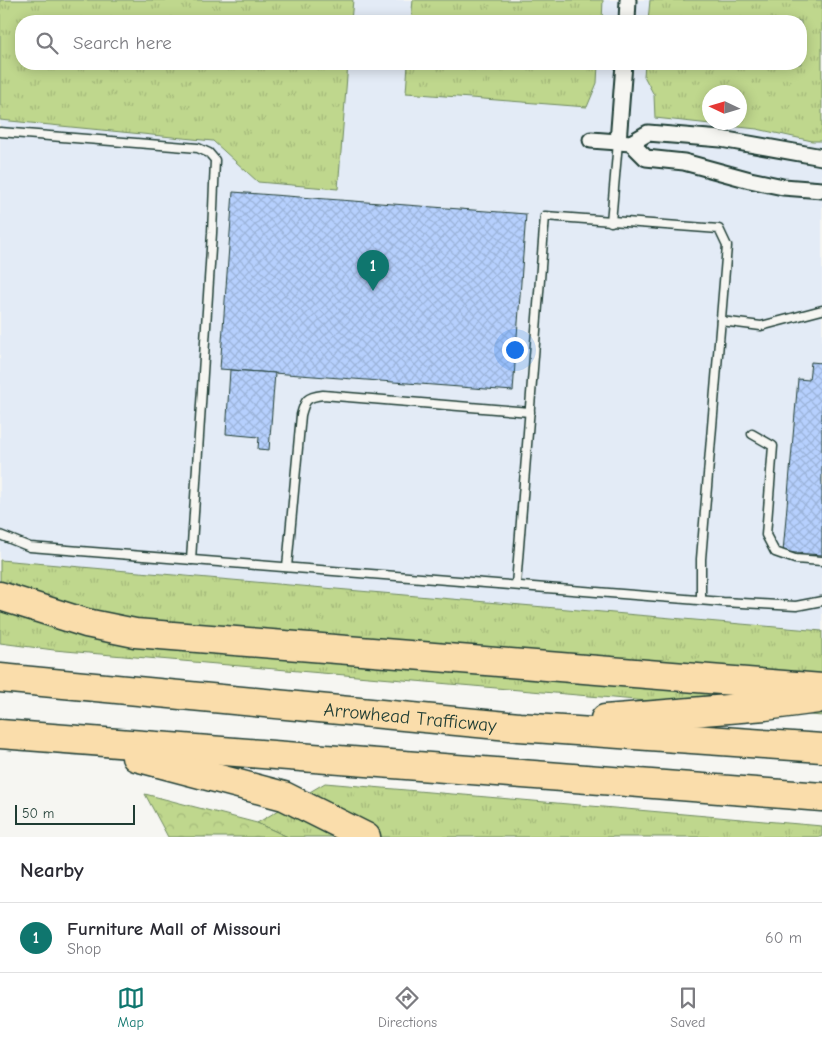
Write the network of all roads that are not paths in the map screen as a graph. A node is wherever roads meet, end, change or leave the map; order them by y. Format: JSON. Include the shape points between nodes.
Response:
{"nodes":[{"id":1,"x":628,"y":0,"type":"edge"},
{"id":2,"x":627,"y":15,"type":"edge"},
{"id":3,"x":624,"y":70,"type":"edge"},
{"id":4,"x":0,"y":132,"type":"edge"},
{"id":5,"x":591,"y":140,"type":"dead end"},
{"id":6,"x":625,"y":143,"type":"junction"},
{"id":7,"x":822,"y":157,"type":"edge"},
{"id":8,"x":822,"y":190,"type":"edge"},
{"id":9,"x":611,"y":222,"type":"junction"},
{"id":10,"x":822,"y":310,"type":"edge"},
{"id":11,"x":721,"y":321,"type":"junction"},
{"id":12,"x":530,"y":412,"type":"junction"},
{"id":13,"x":752,"y":434,"type":"dead end"},
{"id":14,"x":0,"y":535,"type":"edge"},
{"id":15,"x":191,"y":560,"type":"junction"},
{"id":16,"x":822,"y":561,"type":"edge"},
{"id":17,"x":287,"y":567,"type":"junction"},
{"id":18,"x":516,"y":585,"type":"junction"},
{"id":19,"x":0,"y":596,"type":"edge"},
{"id":20,"x":701,"y":599,"type":"junction"},
{"id":21,"x":822,"y":601,"type":"edge"},
{"id":22,"x":0,"y":678,"type":"edge"},
{"id":23,"x":822,"y":688,"type":"edge"},
{"id":24,"x":822,"y":698,"type":"edge"},
{"id":25,"x":520,"y":726,"type":"junction"},
{"id":26,"x":0,"y":734,"type":"edge"},
{"id":27,"x":72,"y":740,"type":"junction"},
{"id":28,"x":822,"y":748,"type":"edge"},
{"id":29,"x":822,"y":797,"type":"edge"},
{"id":30,"x":366,"y":837,"type":"edge"}],
"edges":[{"from":1,"to":2,"type":"street"},
{"from":3,"to":6,"type":"street"},
{"from":4,"to":15,"type":"lane","via":[[198,148],[215,160]]},
{"from":5,"to":6,"type":"street"},
{"from":6,"to":7,"type":"street","via":[[648,133],[721,139]]},
{"from":6,"to":8,"type":"street","via":[[646,158],[684,162],[783,187]]},
{"from":6,"to":9,"type":"lane"},
{"from":9,"to":11,"type":"lane","via":[[719,229],[727,246]]},
{"from":9,"to":12,"type":"lane","via":[[545,216]]},
{"from":10,"to":11,"type":"lane","via":[[761,326]]},
{"from":11,"to":20,"type":"lane","via":[[701,559]]},
{"from":12,"to":17,"type":"lane","via":[[312,396],[304,403],[301,415]]},
{"from":12,"to":18,"type":"lane"},
{"from":13,"to":16,"type":"lane","via":[[773,446],[766,535],[776,552],[795,559]]},
{"from":14,"to":15,"type":"lane","via":[[30,547]]},
{"from":15,"to":17,"type":"lane"},
{"from":17,"to":18,"type":"lane"},
{"from":18,"to":20,"type":"lane"},
{"from":19,"to":23,"type":"highway","via":[[86,624],[135,632]]},
{"from":20,"to":21,"type":"lane","via":[[796,606]]},
{"from":22,"to":25,"type":"highway","name":"Arrowhead Trafficway"},
{"from":24,"to":25,"type":"highway","via":[[765,706]]},
{"from":25,"to":28,"type":"highway","name":"Arrowhead Trafficway"},
{"from":26,"to":27,"type":"highway"},
{"from":27,"to":29,"type":"highway"},
{"from":27,"to":30,"type":"highway","via":[[284,796]]}]}
